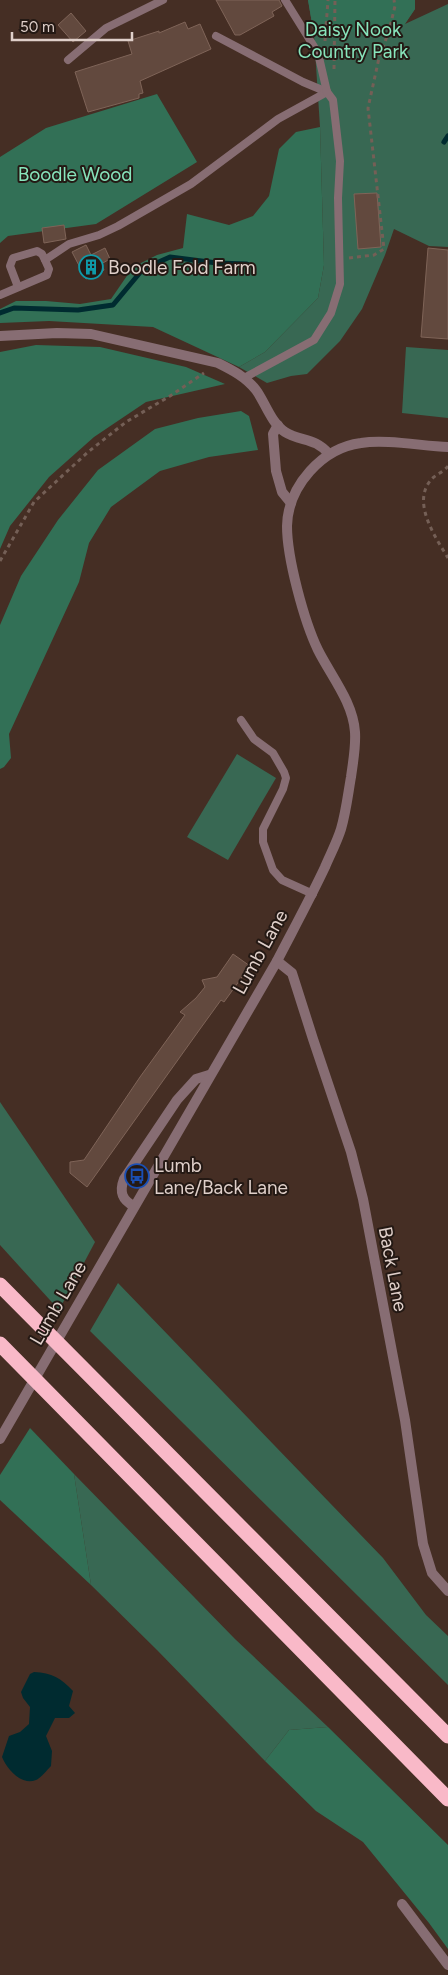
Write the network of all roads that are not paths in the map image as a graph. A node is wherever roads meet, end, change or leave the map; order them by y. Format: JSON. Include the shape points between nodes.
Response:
{"nodes":[{"id":1,"x":163,"y":0,"type":"edge"},
{"id":2,"x":285,"y":0,"type":"edge"},
{"id":3,"x":216,"y":36,"type":"dead end"},
{"id":4,"x":68,"y":60,"type":"dead end"},
{"id":5,"x":327,"y":92,"type":"junction"},
{"id":6,"x":45,"y":260,"type":"junction"},
{"id":7,"x":18,"y":287,"type":"junction"},
{"id":8,"x":0,"y":295,"type":"edge"},
{"id":9,"x":0,"y":336,"type":"edge"},
{"id":10,"x":244,"y":378,"type":"junction"},
{"id":11,"x":278,"y":425,"type":"junction"},
{"id":12,"x":448,"y":447,"type":"edge"},
{"id":13,"x":329,"y":454,"type":"junction"},
{"id":14,"x":291,"y":503,"type":"junction"},
{"id":15,"x":241,"y":720,"type":"dead end"},
{"id":16,"x":313,"y":894,"type":"junction"},
{"id":17,"x":277,"y":961,"type":"junction"},
{"id":18,"x":209,"y":1076,"type":"junction"},
{"id":19,"x":134,"y":1206,"type":"junction"},
{"id":20,"x":0,"y":1285,"type":"edge"},
{"id":21,"x":0,"y":1344,"type":"edge"},
{"id":22,"x":0,"y":1439,"type":"edge"},
{"id":23,"x":448,"y":1591,"type":"edge"},
{"id":24,"x":448,"y":1736,"type":"edge"},
{"id":25,"x":448,"y":1800,"type":"edge"},
{"id":26,"x":402,"y":1904,"type":"dead end"},
{"id":27,"x":448,"y":1965,"type":"edge"}],
"edges":[{"from":1,"to":4,"type":"lane","via":[[106,28]]},
{"from":2,"to":5,"type":"lane","via":[[318,53]]},
{"from":3,"to":5,"type":"lane"},
{"from":5,"to":6,"type":"lane","via":[[278,119],[191,184],[118,226],[69,244]]},
{"from":5,"to":10,"type":"lane","via":[[333,100],[340,161],[340,284],[332,313],[314,340]]},
{"from":6,"to":7,"type":"lane","via":[[49,269],[47,275]]},
{"from":6,"to":7,"type":"lane","via":[[42,254],[34,251],[13,258],[10,266]]},
{"from":7,"to":8,"type":"lane"},
{"from":9,"to":10,"type":"street","via":[[91,334],[218,363]]},
{"from":10,"to":11,"type":"street","via":[[256,389]]},
{"from":11,"to":13,"type":"street","via":[[285,432],[322,445]]},
{"from":11,"to":14,"type":"street","via":[[272,434],[276,470],[282,492]]},
{"from":12,"to":13,"type":"street","via":[[366,443]]},
{"from":13,"to":14,"type":"street","name":"Lumb Lane","via":[[307,475]]},
{"from":14,"to":16,"type":"street","name":"Lumb Lane","via":[[287,527],[301,601],[318,650],[348,705],[355,732],[354,756],[340,830]]},
{"from":15,"to":16,"type":"lane","via":[[254,739],[273,753],[286,778],[263,829],[273,870],[282,880]]},
{"from":16,"to":17,"type":"street","name":"Lumb Lane"},
{"from":17,"to":18,"type":"street","name":"Lumb Lane"},
{"from":17,"to":23,"type":"street","name":"Back Lane","via":[[292,973],[351,1152],[405,1420],[423,1544],[432,1573]]},
{"from":18,"to":19,"type":"street","name":"Lumb Lane"},
{"from":18,"to":19,"type":"street","via":[[196,1079],[177,1100],[124,1179],[121,1193],[124,1201]]},
{"from":19,"to":22,"type":"street","name":"Lumb Lane"},
{"from":20,"to":24,"type":"highway"},
{"from":21,"to":25,"type":"highway"},
{"from":26,"to":27,"type":"street"}]}
